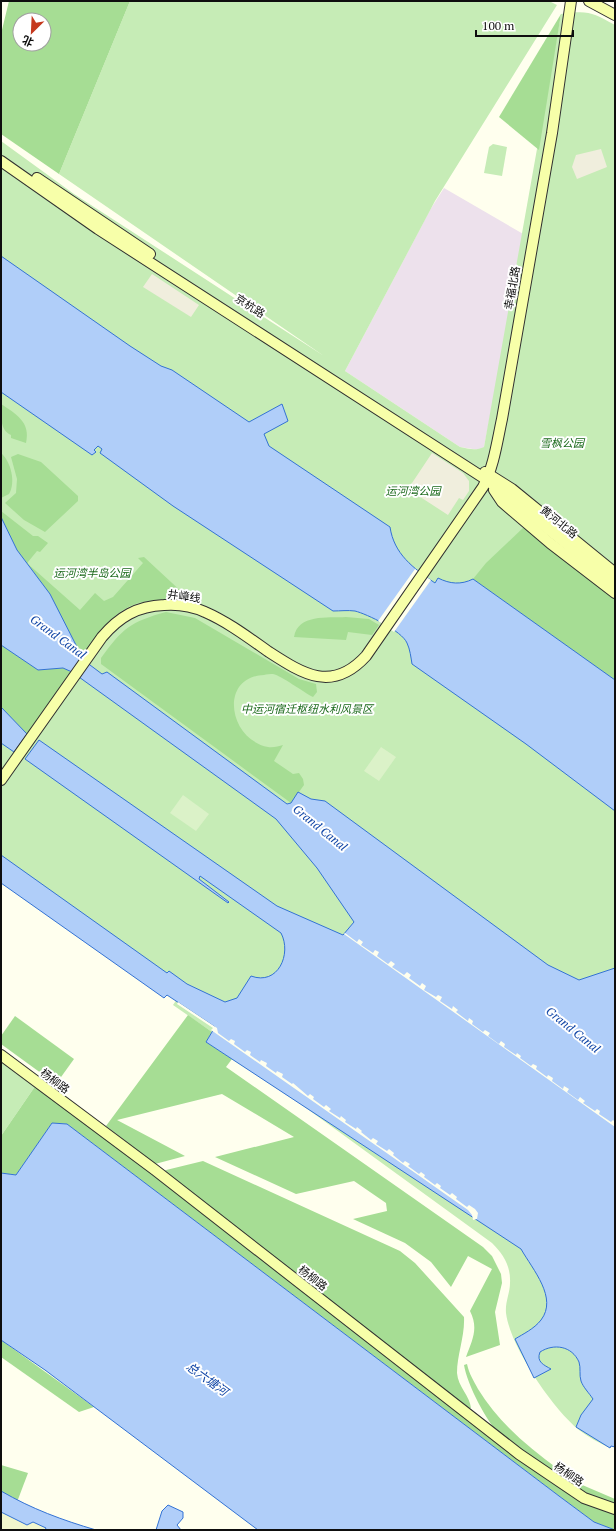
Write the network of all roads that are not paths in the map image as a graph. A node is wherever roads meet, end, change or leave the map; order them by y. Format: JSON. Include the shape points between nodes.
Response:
{"nodes":[{"id":1,"x":571,"y":1,"type":"edge"},
{"id":2,"x":589,"y":1,"type":"edge"},
{"id":3,"x":615,"y":15,"type":"edge"},
{"id":4,"x":1,"y":152,"type":"edge"},
{"id":5,"x":1,"y":161,"type":"edge"},
{"id":6,"x":488,"y":477,"type":"junction"},
{"id":7,"x":431,"y":561,"type":"joint"},
{"id":8,"x":615,"y":573,"type":"edge"},
{"id":9,"x":615,"y":582,"type":"edge"},
{"id":10,"x":615,"y":592,"type":"edge"},
{"id":11,"x":1,"y":780,"type":"edge"},
{"id":12,"x":1,"y":1055,"type":"edge"},
{"id":13,"x":615,"y":1508,"type":"edge"}],
"edges":[{"from":1,"to":6,"type":"street","name":"幸福北路","via":[[552,133],[502,419]]},
{"from":2,"to":3,"type":"street"},
{"from":4,"to":6,"type":"street","name":"京杭路","via":[[136,245]]},
{"from":5,"to":6,"type":"street","name":"京杭路","via":[[98,229]]},
{"from":6,"to":7,"type":"street","name":"幸福北路"},
{"from":6,"to":8,"type":"street","name":"黄河北路","via":[[512,489]]},
{"from":6,"to":9,"type":"street","name":"黄河北路"},
{"from":6,"to":10,"type":"street","via":[[502,502],[550,543]]},
{"from":7,"to":11,"type":"street","name":"井嶂线","via":[[366,656],[356,666],[339,675],[322,677],[297,670],[204,611],[174,604],[132,611],[114,623],[88,656]]},
{"from":12,"to":13,"type":"street","name":"杨柳路","via":[[155,1170],[519,1454],[584,1498]]}]}
